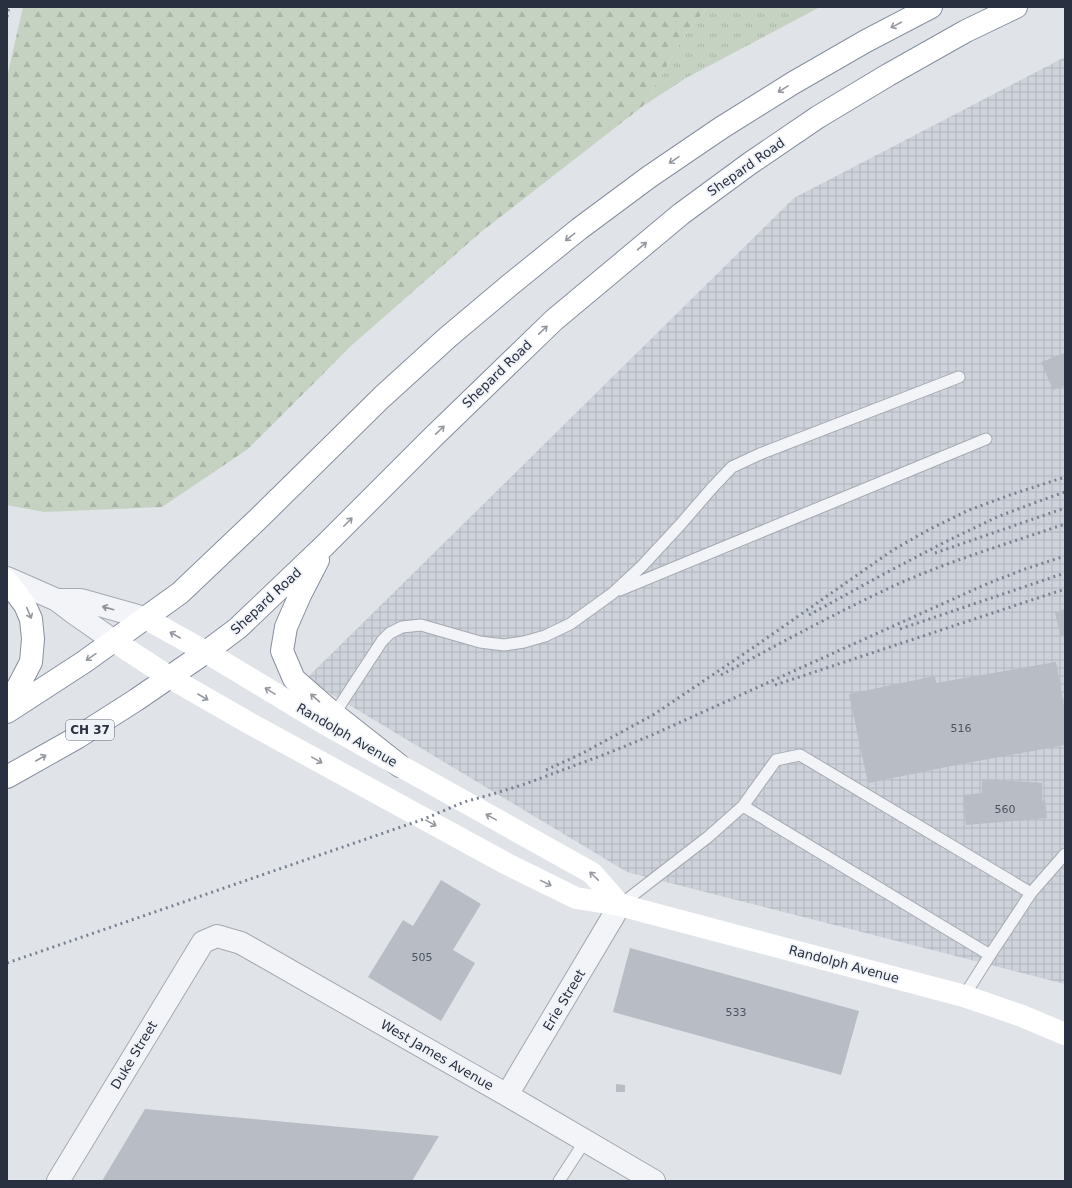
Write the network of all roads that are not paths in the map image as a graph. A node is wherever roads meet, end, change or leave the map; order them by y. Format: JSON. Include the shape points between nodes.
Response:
{"nodes":[{"id":1,"x":931,"y":7,"type":"edge"},
{"id":2,"x":1016,"y":7,"type":"edge"},
{"id":3,"x":959,"y":377,"type":"dead end"},
{"id":4,"x":986,"y":439,"type":"dead end"},
{"id":5,"x":325,"y":545,"type":"junction"},
{"id":6,"x":7,"y":579,"type":"edge"},
{"id":7,"x":613,"y":593,"type":"junction"},
{"id":8,"x":57,"y":600,"type":"junction"},
{"id":9,"x":145,"y":618,"type":"junction"},
{"id":10,"x":114,"y":641,"type":"junction"},
{"id":11,"x":206,"y":652,"type":"junction"},
{"id":12,"x":170,"y":677,"type":"junction"},
{"id":13,"x":7,"y":700,"type":"edge"},
{"id":14,"x":7,"y":712,"type":"edge"},
{"id":15,"x":331,"y":720,"type":"junction"},
{"id":16,"x":7,"y":777,"type":"edge"},
{"id":17,"x":743,"y":806,"type":"junction"},
{"id":18,"x":1065,"y":854,"type":"edge"},
{"id":19,"x":1031,"y":892,"type":"junction"},
{"id":20,"x":620,"y":905,"type":"junction"},
{"id":21,"x":217,"y":936,"type":"joint"},
{"id":22,"x":990,"y":955,"type":"junction"},
{"id":23,"x":964,"y":996,"type":"junction"},
{"id":24,"x":1065,"y":1034,"type":"edge"},
{"id":25,"x":507,"y":1095,"type":"junction"},
{"id":26,"x":585,"y":1141,"type":"junction"},
{"id":27,"x":58,"y":1181,"type":"edge"},
{"id":28,"x":559,"y":1181,"type":"edge"},
{"id":29,"x":654,"y":1181,"type":"edge"}],
"edges":[{"from":1,"to":9,"type":"main road","one_way":true,"via":[[793,83],[721,128],[579,229],[448,337],[180,593]]},
{"from":5,"to":2,"type":"main road","name":"Shepard Road","one_way":true,"via":[[430,439],[554,320],[681,214],[818,117],[888,75]]},
{"from":3,"to":7,"type":"lane","via":[[732,467],[642,566]]},
{"from":4,"to":7,"type":"lane"},
{"from":5,"to":11,"type":"main road","name":"Shepard Road","via":[[238,628]]},
{"from":15,"to":5,"type":"main road","one_way":true,"via":[[294,679],[282,651],[286,627]]},
{"from":6,"to":8,"type":"street","name":"Randolph Avenue"},
{"from":6,"to":13,"type":"main road","one_way":true,"via":[[25,605],[31,619],[33,639],[32,662],[18,687]]},
{"from":7,"to":15,"type":"lane","via":[[570,624],[545,636],[524,642],[504,645],[480,642],[422,625],[402,627],[390,632]]},
{"from":9,"to":8,"type":"street","name":"Randolph Avenue","one_way":true,"via":[[81,600]]},
{"from":8,"to":10,"type":"street","name":"Randolph Avenue"},
{"from":9,"to":10,"type":"main road"},
{"from":11,"to":9,"type":"main road","name":"Randolph Avenue","one_way":true},
{"from":10,"to":12,"type":"main road","name":"Randolph Avenue"},
{"from":10,"to":14,"type":"main road","one_way":true},
{"from":11,"to":12,"type":"main road","name":"Shepard Road","number":"CH 37"},
{"from":15,"to":11,"type":"main road","name":"Randolph Avenue","one_way":true},
{"from":16,"to":12,"type":"main road","name":"Shepard Road","number":"CH 37","one_way":true,"via":[[78,737]]},
{"from":12,"to":20,"type":"main road","name":"Randolph Avenue","one_way":true,"via":[[507,864],[576,898]]},
{"from":20,"to":15,"type":"main road","name":"Randolph Avenue","one_way":true,"via":[[592,873],[400,766]]},
{"from":17,"to":19,"type":"lane","via":[[776,760],[800,755]]},
{"from":17,"to":20,"type":"lane","via":[[708,837]]},
{"from":17,"to":22,"type":"lane"},
{"from":18,"to":19,"type":"lane"},
{"from":19,"to":22,"type":"lane"},
{"from":20,"to":23,"type":"main road","name":"Randolph Avenue"},
{"from":20,"to":25,"type":"street","name":"Erie Street"},
{"from":21,"to":25,"type":"street","name":"West James Avenue","via":[[241,943]]},
{"from":21,"to":27,"type":"street","name":"Duke Street","via":[[203,942]]},
{"from":22,"to":23,"type":"lane"},
{"from":23,"to":24,"type":"main road","name":"Randolph Avenue"},
{"from":25,"to":26,"type":"street","name":"West James Avenue"},
{"from":26,"to":28,"type":"lane"},
{"from":26,"to":29,"type":"street","name":"West James Avenue"}]}
